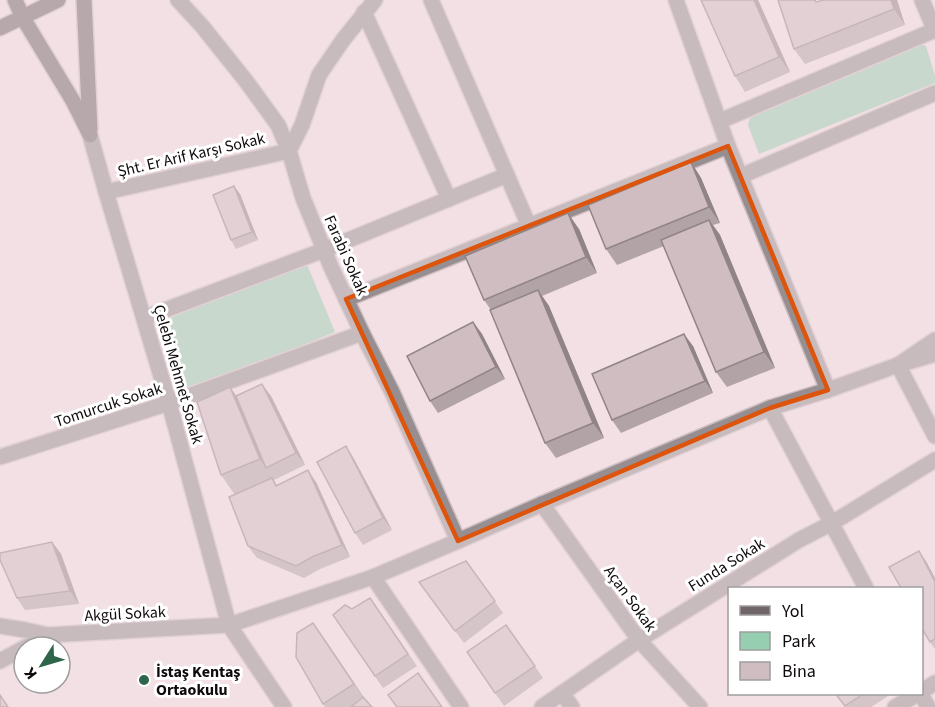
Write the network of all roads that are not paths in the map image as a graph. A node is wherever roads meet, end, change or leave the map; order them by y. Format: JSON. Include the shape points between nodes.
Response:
{"nodes":[{"id":1,"x":15,"y":0,"type":"edge"},
{"id":2,"x":58,"y":0,"type":"edge"},
{"id":3,"x":84,"y":0,"type":"edge"},
{"id":4,"x":178,"y":0,"type":"edge"},
{"id":5,"x":375,"y":0,"type":"edge"},
{"id":6,"x":430,"y":0,"type":"edge"},
{"id":7,"x":676,"y":0,"type":"edge"},
{"id":8,"x":922,"y":0,"type":"edge"},
{"id":9,"x":364,"y":12,"type":"junction"},
{"id":10,"x":22,"y":18,"type":"junction"},
{"id":11,"x":0,"y":28,"type":"edge"},
{"id":12,"x":935,"y":30,"type":"edge"},
{"id":13,"x":935,"y":93,"type":"edge"},
{"id":14,"x":720,"y":121,"type":"junction"},
{"id":15,"x":90,"y":135,"type":"junction"},
{"id":16,"x":728,"y":146,"type":"junction"},
{"id":17,"x":289,"y":150,"type":"junction"},
{"id":18,"x":507,"y":175,"type":"junction"},
{"id":19,"x":741,"y":176,"type":"junction"},
{"id":20,"x":106,"y":192,"type":"junction"},
{"id":21,"x":449,"y":199,"type":"junction"},
{"id":22,"x":529,"y":226,"type":"junction"},
{"id":23,"x":324,"y":250,"type":"junction"},
{"id":24,"x":346,"y":298,"type":"junction"},
{"id":25,"x":144,"y":318,"type":"junction"},
{"id":26,"x":362,"y":333,"type":"junction"},
{"id":27,"x":935,"y":340,"type":"edge"},
{"id":28,"x":935,"y":354,"type":"edge"},
{"id":29,"x":898,"y":364,"type":"junction"},
{"id":30,"x":828,"y":390,"type":"junction"},
{"id":31,"x":169,"y":403,"type":"junction"},
{"id":32,"x":770,"y":408,"type":"junction"},
{"id":33,"x":935,"y":436,"type":"edge"},
{"id":34,"x":0,"y":457,"type":"edge"},
{"id":35,"x":935,"y":460,"type":"edge"},
{"id":36,"x":542,"y":504,"type":"junction"},
{"id":37,"x":832,"y":523,"type":"junction"},
{"id":38,"x":458,"y":541,"type":"junction"},
{"id":39,"x":373,"y":577,"type":"junction"},
{"id":40,"x":865,"y":587,"type":"edge"},
{"id":41,"x":230,"y":625,"type":"junction"},
{"id":42,"x":0,"y":626,"type":"edge"},
{"id":43,"x":48,"y":635,"type":"joint"},
{"id":44,"x":639,"y":640,"type":"junction"},
{"id":45,"x":562,"y":693,"type":"junction"},
{"id":46,"x":916,"y":695,"type":"edge"},
{"id":47,"x":284,"y":707,"type":"edge"},
{"id":48,"x":461,"y":707,"type":"edge"},
{"id":49,"x":542,"y":707,"type":"edge"},
{"id":50,"x":572,"y":707,"type":"edge"},
{"id":51,"x":700,"y":707,"type":"edge"},
{"id":52,"x":895,"y":707,"type":"edge"}],
"edges":[{"from":1,"to":10,"type":"street"},
{"from":2,"to":10,"type":"street"},
{"from":3,"to":15,"type":"street"},
{"from":4,"to":17,"type":"street","name":"Farabi Sokak","via":[[246,81],[278,125]]},
{"from":5,"to":9,"type":"street","name":"Şht. Er Arif Karşı Sokak"},
{"from":6,"to":18,"type":"street"},
{"from":7,"to":14,"type":"street"},
{"from":8,"to":12,"type":"street"},
{"from":9,"to":17,"type":"street","name":"Şht. Er Arif Karşı Sokak","via":[[319,75]]},
{"from":9,"to":21,"type":"street"},
{"from":10,"to":11,"type":"street"},
{"from":10,"to":15,"type":"street"},
{"from":12,"to":14,"type":"street"},
{"from":13,"to":19,"type":"street"},
{"from":14,"to":16,"type":"street"},
{"from":15,"to":20,"type":"street","name":"Çelebi Mehmet Sokak"},
{"from":16,"to":19,"type":"street"},
{"from":16,"to":22,"type":"street"},
{"from":17,"to":20,"type":"street","name":"Şht. Er Arif Karşı Sokak"},
{"from":17,"to":23,"type":"street","name":"Farabi Sokak"},
{"from":18,"to":21,"type":"street"},
{"from":18,"to":22,"type":"street"},
{"from":19,"to":30,"type":"street"},
{"from":20,"to":25,"type":"street","name":"Çelebi Mehmet Sokak"},
{"from":21,"to":23,"type":"street"},
{"from":22,"to":24,"type":"street"},
{"from":23,"to":24,"type":"street","name":"Farabi Sokak"},
{"from":23,"to":25,"type":"street"},
{"from":24,"to":26,"type":"street","name":"Farabi Sokak"},
{"from":25,"to":31,"type":"street","name":"Çelebi Mehmet Sokak"},
{"from":26,"to":31,"type":"street","name":"Tomurcuk Sokak"},
{"from":26,"to":38,"type":"street","name":"Farabi Sokak"},
{"from":27,"to":29,"type":"street"},
{"from":28,"to":29,"type":"street"},
{"from":29,"to":30,"type":"street","name":"Akgül Sokak"},
{"from":29,"to":33,"type":"street"},
{"from":30,"to":32,"type":"street","name":"Akgül Sokak"},
{"from":31,"to":34,"type":"street","name":"Tomurcuk Sokak"},
{"from":31,"to":41,"type":"street","name":"Çelebi Mehmet Sokak"},
{"from":32,"to":36,"type":"street","name":"Akgül Sokak"},
{"from":32,"to":37,"type":"street"},
{"from":35,"to":37,"type":"street","name":"Funda Sokak"},
{"from":36,"to":38,"type":"street","name":"Akgül Sokak"},
{"from":36,"to":44,"type":"street","name":"Açan Sokak"},
{"from":37,"to":40,"type":"street"},
{"from":37,"to":44,"type":"street","name":"Funda Sokak"},
{"from":38,"to":39,"type":"street","name":"Akgül Sokak"},
{"from":39,"to":41,"type":"street","name":"Akgül Sokak"},
{"from":39,"to":48,"type":"street"},
{"from":41,"to":43,"type":"street","name":"Akgül Sokak"},
{"from":41,"to":47,"type":"street","name":"Çelebi Mehmet Sokak"},
{"from":42,"to":43,"type":"street"},
{"from":44,"to":45,"type":"street","name":"Funda Sokak"},
{"from":44,"to":51,"type":"street","name":"Açan Sokak"},
{"from":45,"to":49,"type":"street","name":"Funda Sokak"},
{"from":45,"to":50,"type":"street"},
{"from":46,"to":52,"type":"street"}]}
